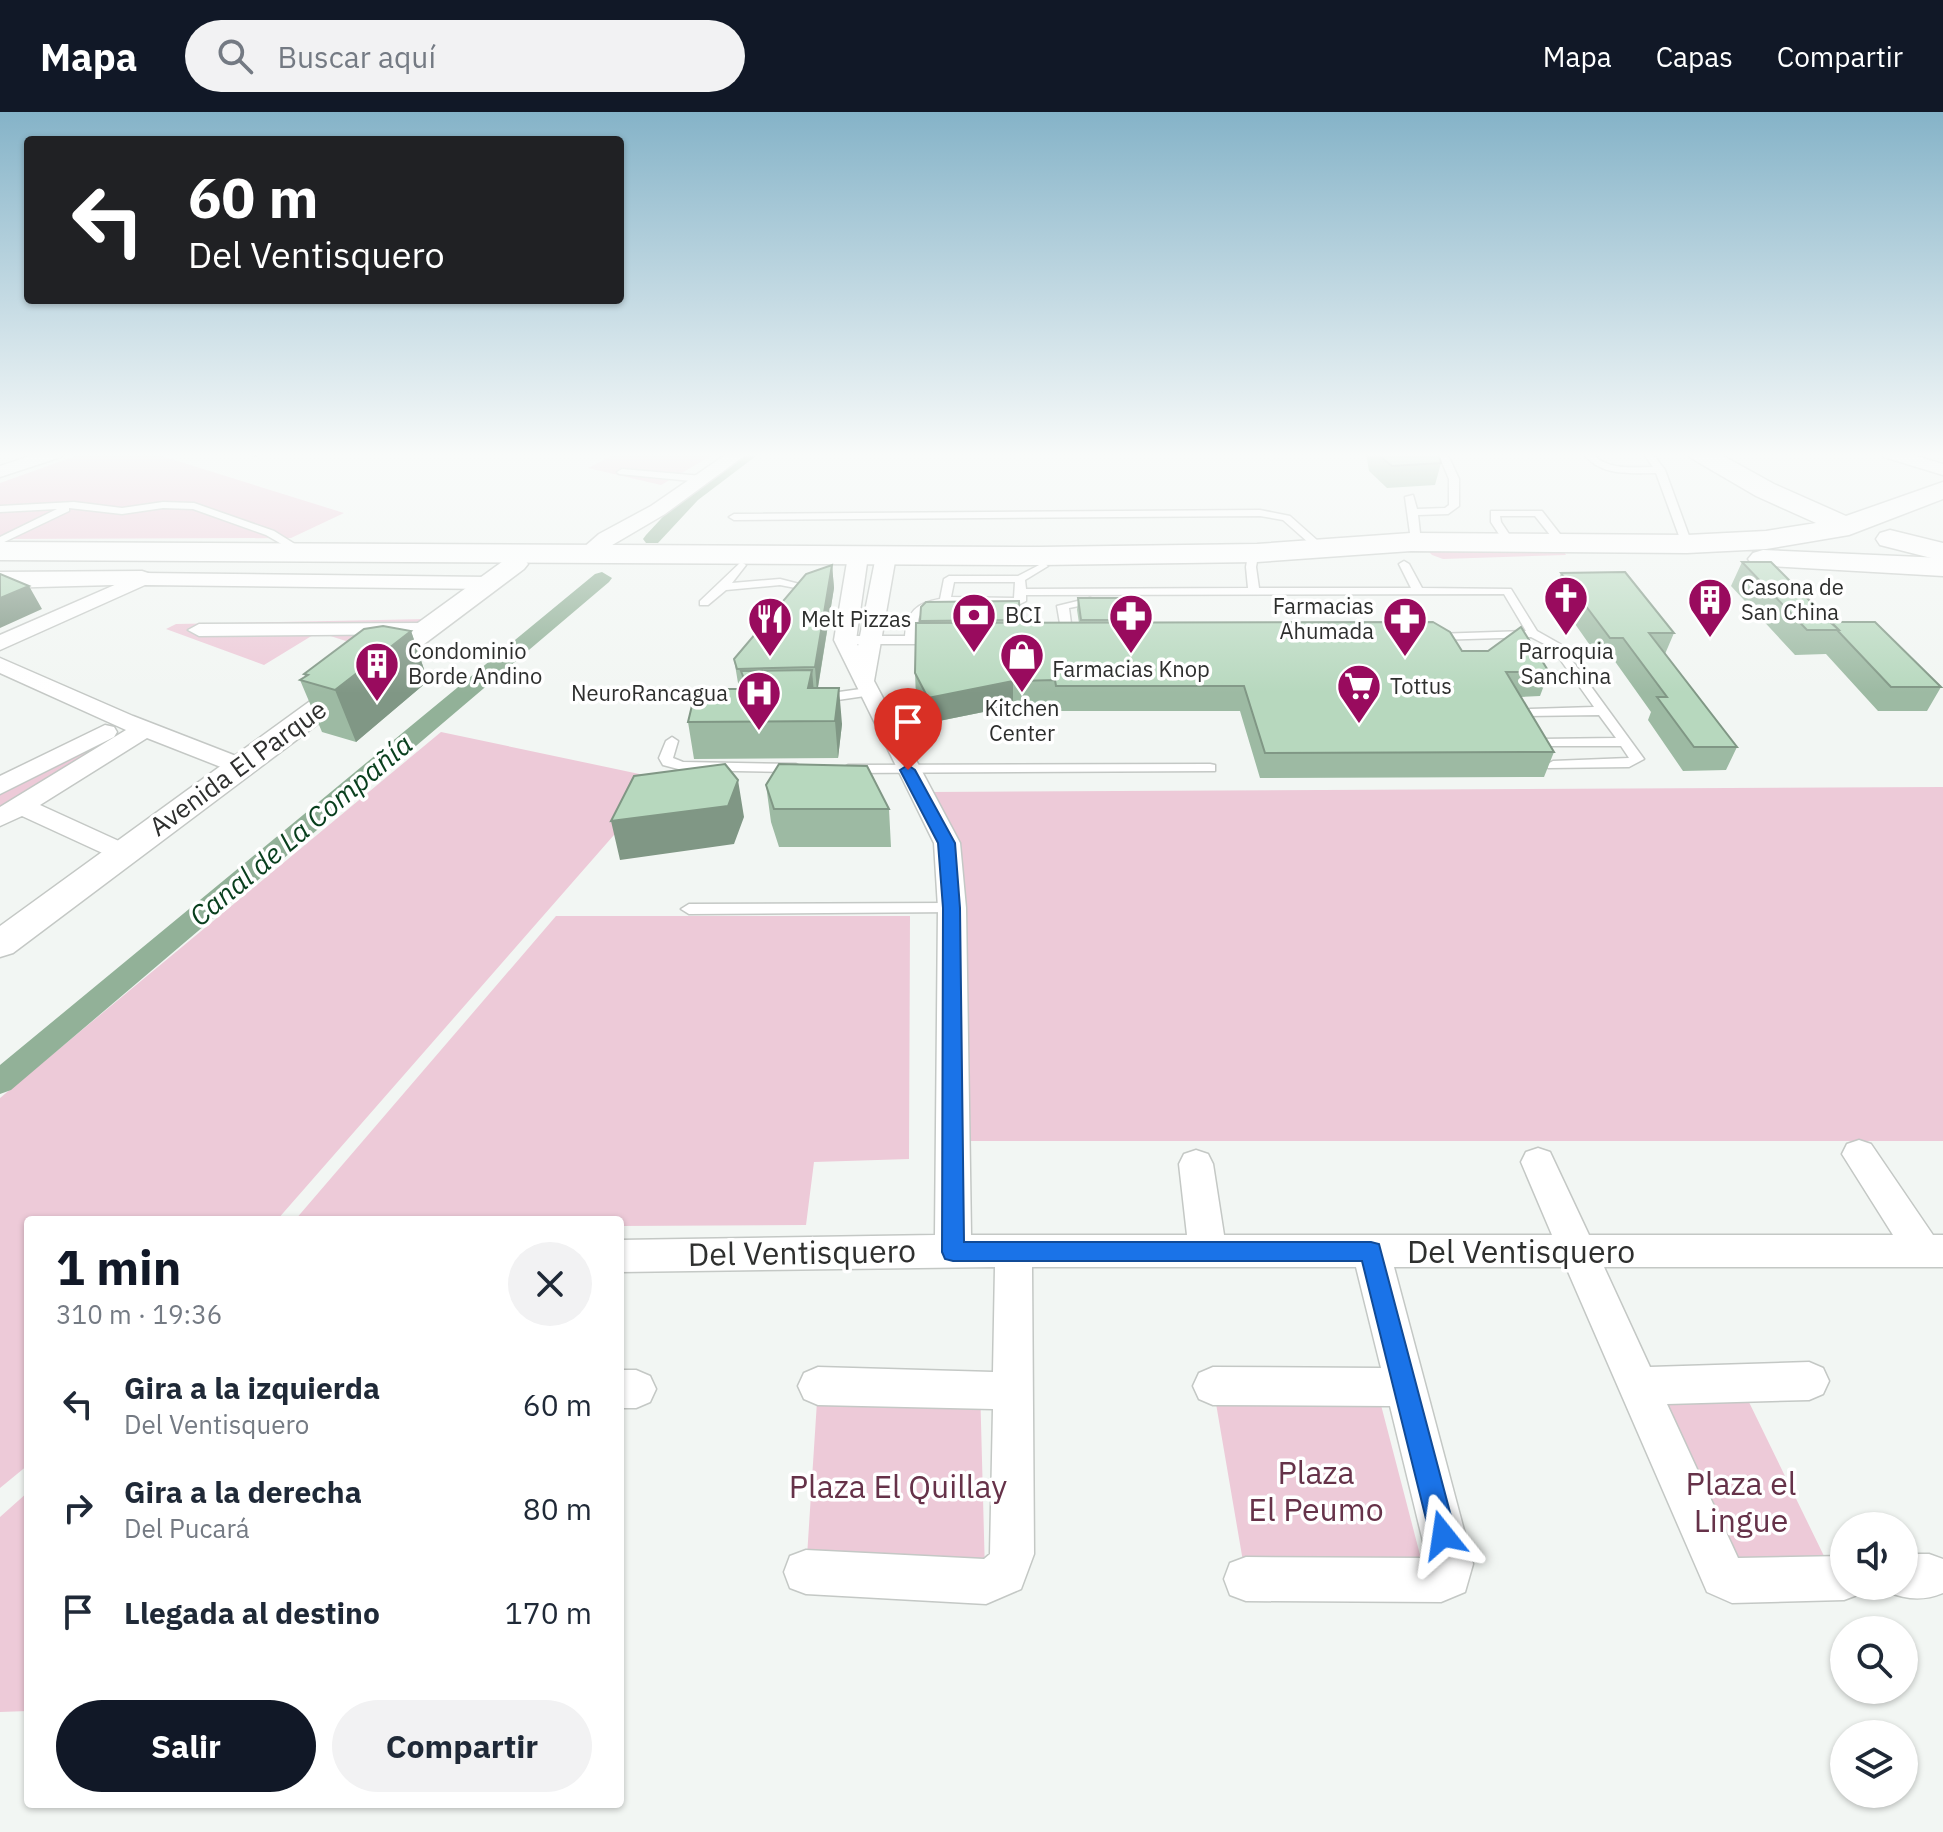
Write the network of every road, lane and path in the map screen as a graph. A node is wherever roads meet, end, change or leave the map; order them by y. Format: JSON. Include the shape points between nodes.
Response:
{"nodes":[{"id":1,"x":270,"y":533,"type":"edge"},
{"id":2,"x":615,"y":533,"type":"edge"},
{"id":3,"x":1304,"y":533,"type":"edge"},
{"id":4,"x":1415,"y":533,"type":"edge"},
{"id":5,"x":1688,"y":533,"type":"edge"},
{"id":6,"x":1800,"y":533,"type":"edge"},
{"id":7,"x":1919,"y":533,"type":"edge"},
{"id":8,"x":1920,"y":533,"type":"edge"},
{"id":9,"x":1322,"y":549,"type":"junction"},
{"id":10,"x":0,"y":551,"type":"edge"},
{"id":11,"x":1472,"y":552,"type":"junction"},
{"id":12,"x":1696,"y":552,"type":"junction"},
{"id":13,"x":1943,"y":552,"type":"edge"},
{"id":14,"x":1412,"y":553,"type":"junction"},
{"id":15,"x":585,"y":555,"type":"junction"},
{"id":16,"x":307,"y":557,"type":"junction"},
{"id":17,"x":521,"y":559,"type":"junction"},
{"id":18,"x":1761,"y":559,"type":"junction"},
{"id":19,"x":0,"y":561,"type":"edge"},
{"id":20,"x":871,"y":561,"type":"junction"},
{"id":21,"x":1943,"y":567,"type":"edge"},
{"id":22,"x":1254,"y":570,"type":"junction"},
{"id":23,"x":948,"y":572,"type":"junction"},
{"id":24,"x":1031,"y":572,"type":"junction"},
{"id":25,"x":732,"y":576,"type":"junction"},
{"id":26,"x":142,"y":579,"type":"junction"},
{"id":27,"x":0,"y":580,"type":"edge"},
{"id":28,"x":489,"y":583,"type":"junction"},
{"id":29,"x":806,"y":587,"type":"edge"},
{"id":30,"x":1418,"y":590,"type":"junction"},
{"id":31,"x":1019,"y":592,"type":"junction"},
{"id":32,"x":1135,"y":600,"type":"edge"},
{"id":33,"x":945,"y":601,"type":"junction"},
{"id":34,"x":704,"y":603,"type":"dead end"},
{"id":35,"x":426,"y":629,"type":"junction"},
{"id":36,"x":199,"y":630,"type":"dead end"},
{"id":37,"x":1533,"y":633,"type":"junction"},
{"id":38,"x":1429,"y":637,"type":"edge"},
{"id":39,"x":957,"y":639,"type":"edge"},
{"id":40,"x":1083,"y":639,"type":"edge"},
{"id":41,"x":845,"y":640,"type":"junction"},
{"id":42,"x":872,"y":640,"type":"junction"},
{"id":43,"x":911,"y":640,"type":"junction"},
{"id":44,"x":0,"y":643,"type":"edge"},
{"id":45,"x":0,"y":665,"type":"edge"},
{"id":46,"x":865,"y":687,"type":"junction"},
{"id":47,"x":809,"y":700,"type":"edge"},
{"id":48,"x":1602,"y":711,"type":"junction"},
{"id":49,"x":1530,"y":713,"type":"edge"},
{"id":50,"x":135,"y":725,"type":"junction"},
{"id":51,"x":672,"y":741,"type":"dead end"},
{"id":52,"x":1625,"y":742,"type":"junction"},
{"id":53,"x":1541,"y":743,"type":"edge"},
{"id":54,"x":1553,"y":765,"type":"edge"},
{"id":55,"x":240,"y":766,"type":"junction"},
{"id":56,"x":818,"y":768,"type":"edge"},
{"id":57,"x":833,"y":768,"type":"edge"},
{"id":58,"x":1210,"y":768,"type":"dead end"},
{"id":59,"x":908,"y":770,"type":"junction"},
{"id":60,"x":0,"y":786,"type":"edge"},
{"id":61,"x":10,"y":812,"type":"edge"},
{"id":62,"x":122,"y":853,"type":"junction"},
{"id":63,"x":952,"y":908,"type":"junction"},
{"id":64,"x":689,"y":909,"type":"dead end"},
{"id":65,"x":0,"y":944,"type":"edge"},
{"id":66,"x":1859,"y":1154,"type":"dead end"},
{"id":67,"x":1538,"y":1162,"type":"dead end"},
{"id":68,"x":1196,"y":1164,"type":"dead end"},
{"id":69,"x":1014,"y":1251,"type":"junction"},
{"id":70,"x":1371,"y":1251,"type":"junction"},
{"id":71,"x":1933,"y":1251,"type":"edge"},
{"id":72,"x":953,"y":1252,"type":"junction"},
{"id":73,"x":1208,"y":1253,"type":"junction"},
{"id":74,"x":1577,"y":1253,"type":"junction"},
{"id":75,"x":624,"y":1256,"type":"edge"},
{"id":76,"x":1809,"y":1381,"type":"dead end"},
{"id":77,"x":818,"y":1386,"type":"dead end"},
{"id":78,"x":1213,"y":1386,"type":"dead end"},
{"id":79,"x":1637,"y":1386,"type":"junction"},
{"id":80,"x":1403,"y":1387,"type":"junction"},
{"id":81,"x":1014,"y":1391,"type":"junction"},
{"id":82,"x":806,"y":1572,"type":"dead end"},
{"id":83,"x":1830,"y":1578,"type":"edge"},
{"id":84,"x":1246,"y":1579,"type":"dead end"}],
"edges":[{"from":1,"to":16,"type":"lane"},
{"from":2,"to":15,"type":"street"},
{"from":3,"to":9,"type":"lane"},
{"from":4,"to":14,"type":"lane"},
{"from":5,"to":12,"type":"lane"},
{"from":6,"to":12,"type":"main road"},
{"from":7,"to":18,"type":"main road"},
{"from":8,"to":13,"type":"main road"},
{"from":9,"to":14,"type":"main road"},
{"from":9,"to":22,"type":"main road"},
{"from":10,"to":16,"type":"main road"},
{"from":11,"to":12,"type":"main road"},
{"from":11,"to":12,"type":"main road","via":[[1510,543],[1562,543]]},
{"from":11,"to":14,"type":"main road"},
{"from":12,"to":18,"type":"main road"},
{"from":14,"to":22,"type":"main road"},
{"from":14,"to":30,"type":"lane"},
{"from":15,"to":17,"type":"main road"},
{"from":15,"to":20,"type":"main road"},
{"from":16,"to":17,"type":"main road"},
{"from":16,"to":19,"type":"main road"},
{"from":16,"to":26,"type":"main road"},
{"from":17,"to":25,"type":"main road"},
{"from":17,"to":28,"type":"street","name":"Avenida El Parque"},
{"from":18,"to":21,"type":"main road"},
{"from":20,"to":22,"type":"main road"},
{"from":20,"to":23,"type":"main road"},
{"from":20,"to":25,"type":"main road"},
{"from":20,"to":41,"type":"street"},
{"from":20,"to":42,"type":"street"},
{"from":22,"to":24,"type":"main road"},
{"from":22,"to":30,"type":"lane"},
{"from":22,"to":31,"type":"lane"},
{"from":23,"to":24,"type":"main road"},
{"from":23,"to":33,"type":"lane"},
{"from":24,"to":31,"type":"lane"},
{"from":25,"to":29,"type":"lane"},
{"from":25,"to":34,"type":"lane"},
{"from":26,"to":27,"type":"street"},
{"from":26,"to":28,"type":"street"},
{"from":26,"to":44,"type":"street"},
{"from":28,"to":35,"type":"street","name":"Avenida El Parque"},
{"from":30,"to":37,"type":"lane","via":[[1507,591]]},
{"from":31,"to":33,"type":"lane","via":[[1020,601]]},
{"from":32,"to":40,"type":"lane","via":[[1063,606],[1063,639]]},
{"from":33,"to":43,"type":"lane","via":[[917,610]]},
{"from":35,"to":36,"type":"street"},
{"from":35,"to":55,"type":"street","name":"Avenida El Parque"},
{"from":37,"to":38,"type":"lane"},
{"from":37,"to":48,"type":"lane","via":[[1556,646]]},
{"from":39,"to":43,"type":"lane"},
{"from":41,"to":42,"type":"lane"},
{"from":41,"to":46,"type":"street"},
{"from":42,"to":43,"type":"lane"},
{"from":42,"to":46,"type":"street"},
{"from":45,"to":50,"type":"street"},
{"from":46,"to":47,"type":"lane","via":[[847,697]]},
{"from":46,"to":59,"type":"street"},
{"from":48,"to":49,"type":"lane"},
{"from":48,"to":52,"type":"lane"},
{"from":50,"to":55,"type":"street"},
{"from":50,"to":60,"type":"street"},
{"from":50,"to":61,"type":"street"},
{"from":51,"to":56,"type":"lane","via":[[666,758],[682,766]]},
{"from":52,"to":53,"type":"lane"},
{"from":52,"to":54,"type":"lane","via":[[1635,762]]},
{"from":55,"to":62,"type":"street","name":"Avenida El Parque"},
{"from":57,"to":59,"type":"lane"},
{"from":58,"to":59,"type":"lane"},
{"from":59,"to":63,"type":"street","via":[[947,843]]},
{"from":61,"to":62,"type":"street"},
{"from":62,"to":65,"type":"street","name":"Avenida El Parque"},
{"from":63,"to":64,"type":"lane"},
{"from":63,"to":72,"type":"street"},
{"from":66,"to":71,"type":"street"},
{"from":67,"to":74,"type":"street"},
{"from":68,"to":73,"type":"street"},
{"from":69,"to":72,"type":"street","name":"Del Ventisquero"},
{"from":69,"to":73,"type":"street","name":"Del Ventisquero"},
{"from":69,"to":81,"type":"street"},
{"from":70,"to":73,"type":"street","name":"Del Ventisquero"},
{"from":70,"to":74,"type":"street","name":"Del Ventisquero"},
{"from":70,"to":80,"type":"street"},
{"from":71,"to":74,"type":"street","name":"Del Ventisquero"},
{"from":72,"to":75,"type":"street","name":"Del Ventisquero"},
{"from":74,"to":79,"type":"street"},
{"from":76,"to":79,"type":"street"},
{"from":77,"to":81,"type":"street"},
{"from":78,"to":80,"type":"street"},
{"from":79,"to":83,"type":"street","via":[[1723,1576],[1732,1581]]},
{"from":80,"to":84,"type":"street","via":[[1451,1564],[1449,1576]]},
{"from":81,"to":82,"type":"street","via":[[1012,1554],[1005,1573],[986,1582]]}]}
